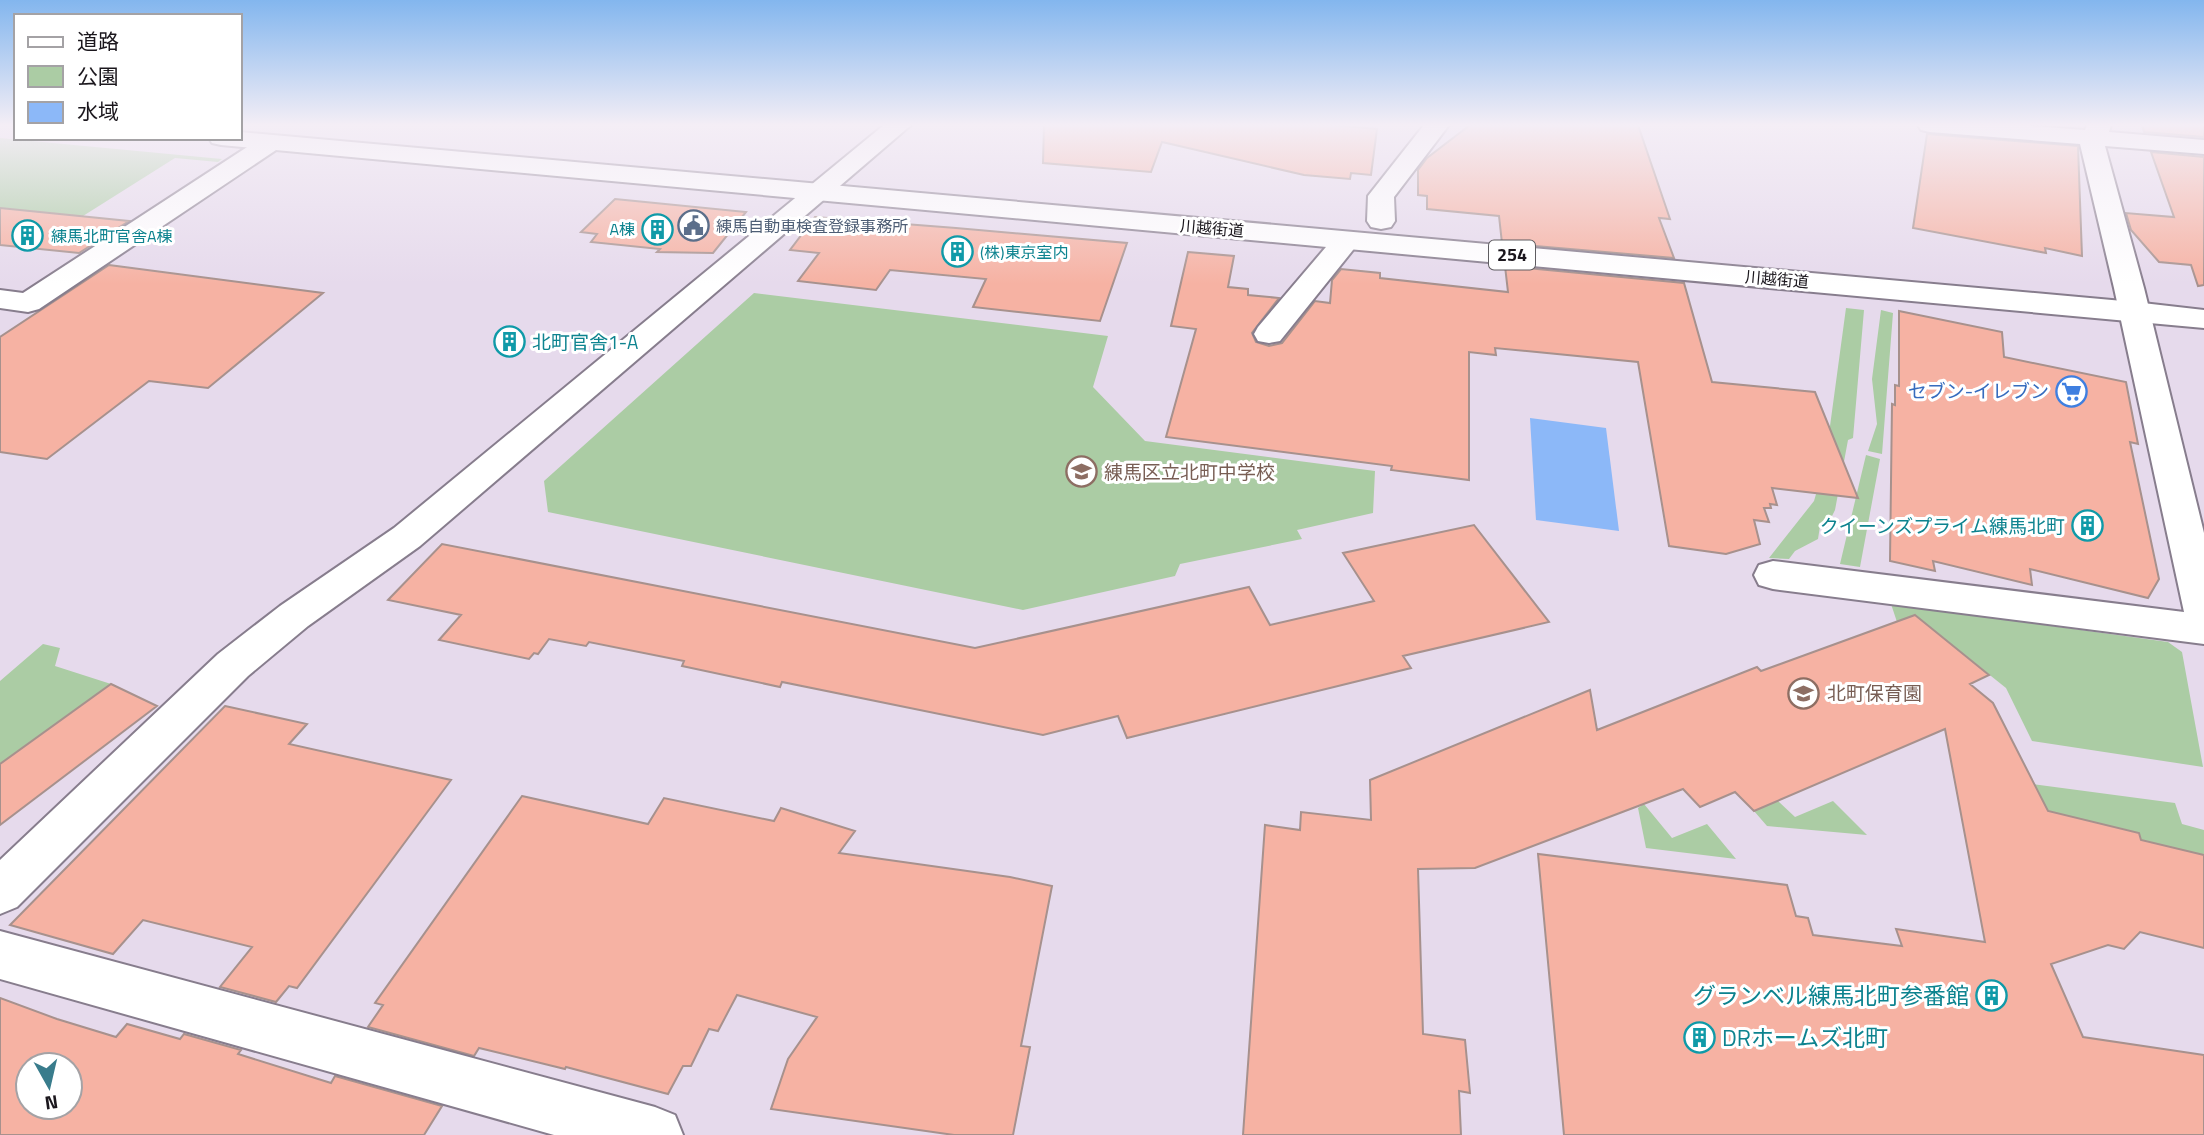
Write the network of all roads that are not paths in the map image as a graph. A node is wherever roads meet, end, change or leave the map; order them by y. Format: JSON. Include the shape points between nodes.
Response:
{"nodes":[{"id":1,"x":213,"y":178,"type":"edge"},
{"id":2,"x":774,"y":178,"type":"edge"},
{"id":3,"x":837,"y":178,"type":"edge"},
{"id":4,"x":1396,"y":178,"type":"edge"},
{"id":5,"x":2100,"y":178,"type":"edge"},
{"id":6,"x":831,"y":183,"type":"junction"},
{"id":7,"x":1381,"y":221,"type":"junction"},
{"id":8,"x":1347,"y":240,"type":"junction"},
{"id":9,"x":2204,"y":295,"type":"edge"},
{"id":10,"x":0,"y":299,"type":"edge"},
{"id":11,"x":2131,"y":299,"type":"junction"},
{"id":12,"x":2204,"y":319,"type":"edge"},
{"id":13,"x":1269,"y":334,"type":"dead end"},
{"id":14,"x":1773,"y":575,"type":"dead end"},
{"id":15,"x":2204,"y":614,"type":"edge"},
{"id":16,"x":2204,"y":629,"type":"edge"},
{"id":17,"x":0,"y":892,"type":"edge"},
{"id":18,"x":0,"y":955,"type":"edge"},
{"id":19,"x":655,"y":1135,"type":"edge"}],
"edges":[{"from":1,"to":10,"type":"main road","via":[[28,303]]},
{"from":2,"to":6,"type":"main road","name":"川越街道","number":"254"},
{"from":3,"to":6,"type":"main road"},
{"from":4,"to":7,"type":"main road","via":[[1381,197]]},
{"from":5,"to":11,"type":"main road"},
{"from":6,"to":7,"type":"main road","name":"川越街道","number":"254"},
{"from":6,"to":8,"type":"main road","name":"川越街道","number":"254"},
{"from":6,"to":17,"type":"main road","via":[[416,529],[233,665]]},
{"from":7,"to":11,"type":"main road","name":"川越街道","number":"254"},
{"from":8,"to":11,"type":"main road","name":"川越街道","number":"254"},
{"from":8,"to":13,"type":"main road"},
{"from":9,"to":11,"type":"main road","name":"川越街道","number":"254"},
{"from":11,"to":12,"type":"main road","name":"川越街道","number":"254"},
{"from":11,"to":15,"type":"main road"},
{"from":14,"to":16,"type":"main road"},
{"from":18,"to":19,"type":"main road"}]}
